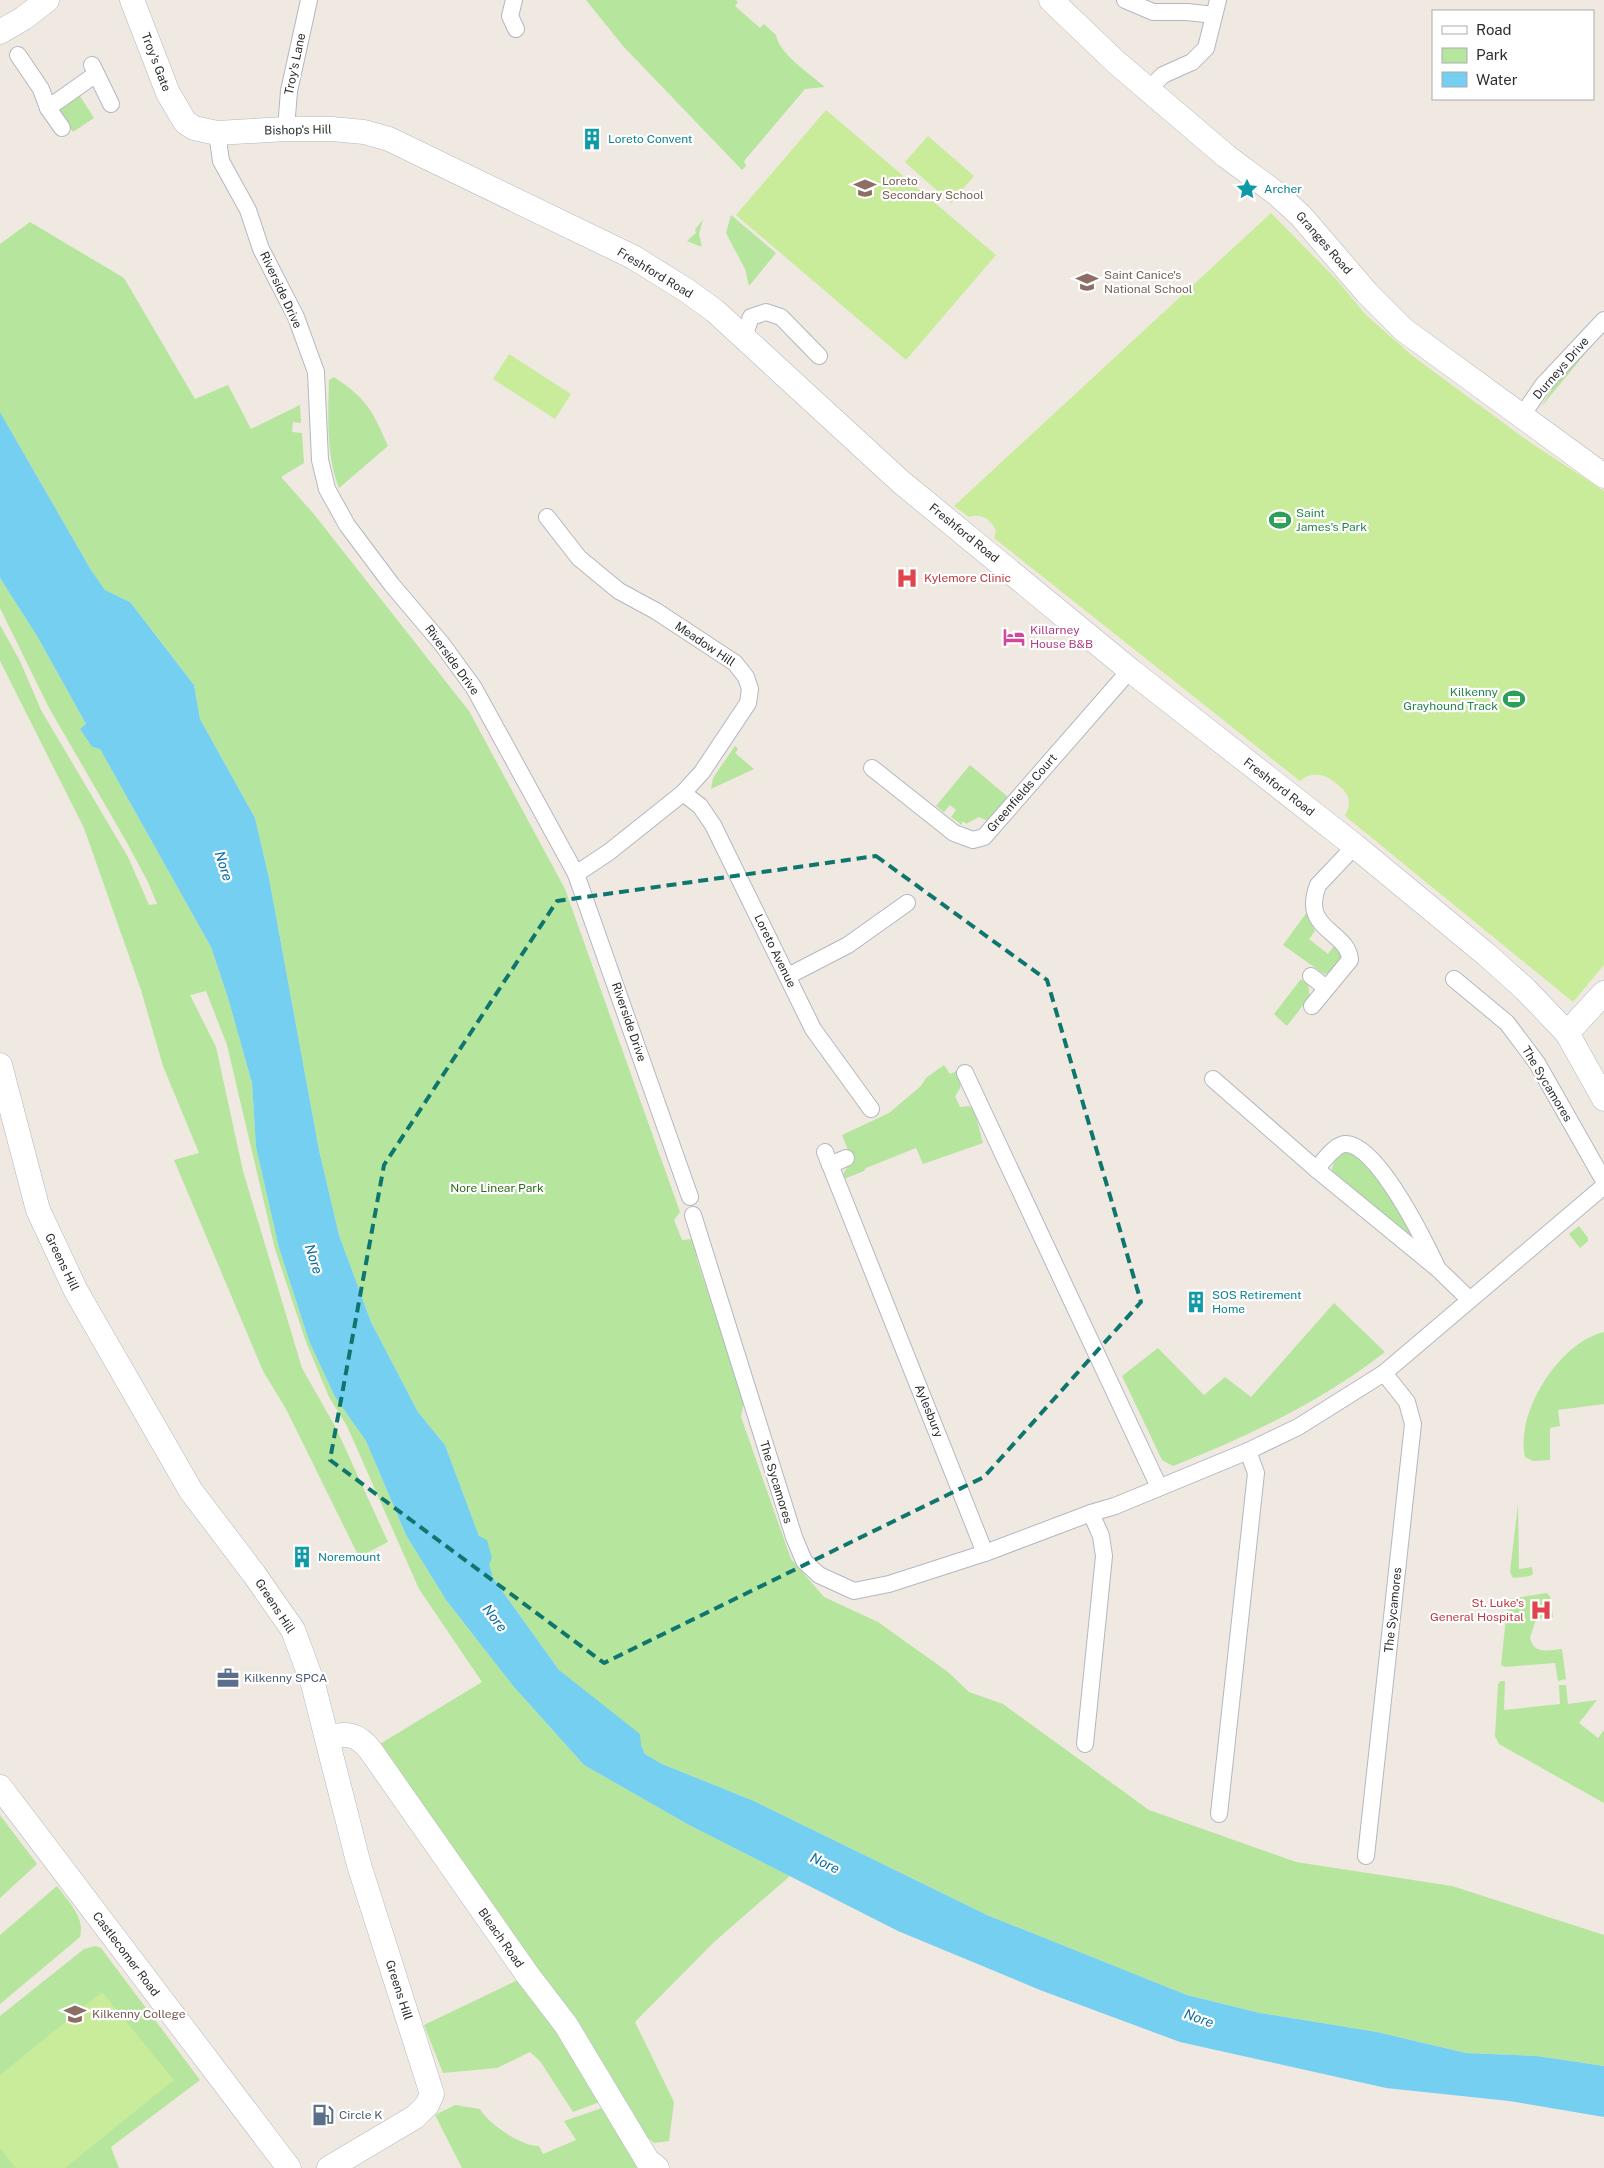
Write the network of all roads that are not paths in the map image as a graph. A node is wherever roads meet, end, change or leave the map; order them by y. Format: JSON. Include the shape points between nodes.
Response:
{"nodes":[{"id":1,"x":47,"y":0,"type":"edge"},
{"id":2,"x":132,"y":0,"type":"edge"},
{"id":3,"x":309,"y":0,"type":"edge"},
{"id":4,"x":514,"y":0,"type":"edge"},
{"id":5,"x":1051,"y":0,"type":"edge"},
{"id":6,"x":1125,"y":0,"type":"edge"},
{"id":7,"x":1216,"y":7,"type":"edge"},
{"id":8,"x":516,"y":29,"type":"dead end"},
{"id":9,"x":8,"y":42,"type":"edge"},
{"id":10,"x":1148,"y":90,"type":"junction"},
{"id":11,"x":111,"y":104,"type":"dead end"},
{"id":12,"x":48,"y":108,"type":"junction"},
{"id":13,"x":185,"y":122,"type":"joint"},
{"id":14,"x":62,"y":128,"type":"dead end"},
{"id":15,"x":286,"y":129,"type":"junction"},
{"id":16,"x":217,"y":133,"type":"junction"},
{"id":17,"x":410,"y":149,"type":"joint"},
{"id":18,"x":1604,"y":320,"type":"edge"},
{"id":19,"x":744,"y":336,"type":"junction"},
{"id":20,"x":819,"y":356,"type":"dead end"},
{"id":21,"x":1521,"y":417,"type":"junction"},
{"id":22,"x":1604,"y":476,"type":"edge"},
{"id":23,"x":547,"y":517,"type":"dead end"},
{"id":24,"x":1130,"y":670,"type":"junction"},
{"id":25,"x":872,"y":768,"type":"dead end"},
{"id":26,"x":683,"y":793,"type":"junction"},
{"id":27,"x":1355,"y":846,"type":"junction"},
{"id":28,"x":576,"y":874,"type":"junction"},
{"id":29,"x":907,"y":903,"type":"dead end"},
{"id":30,"x":788,"y":976,"type":"junction"},
{"id":31,"x":1311,"y":976,"type":"dead end"},
{"id":32,"x":1454,"y":979,"type":"dead end"},
{"id":33,"x":1326,"y":988,"type":"junction"},
{"id":34,"x":1604,"y":993,"type":"edge"},
{"id":35,"x":1312,"y":1006,"type":"dead end"},
{"id":36,"x":1567,"y":1033,"type":"junction"},
{"id":37,"x":0,"y":1065,"type":"edge"},
{"id":38,"x":965,"y":1073,"type":"dead end"},
{"id":39,"x":1212,"y":1079,"type":"dead end"},
{"id":40,"x":1604,"y":1099,"type":"edge"},
{"id":41,"x":871,"y":1109,"type":"dead end"},
{"id":42,"x":846,"y":1158,"type":"dead end"},
{"id":43,"x":1316,"y":1169,"type":"junction"},
{"id":44,"x":1604,"y":1181,"type":"edge"},
{"id":45,"x":1604,"y":1186,"type":"edge"},
{"id":46,"x":690,"y":1197,"type":"dead end"},
{"id":47,"x":693,"y":1215,"type":"dead end"},
{"id":48,"x":1438,"y":1269,"type":"junction"},
{"id":49,"x":1470,"y":1300,"type":"junction"},
{"id":50,"x":1384,"y":1373,"type":"junction"},
{"id":51,"x":1248,"y":1451,"type":"junction"},
{"id":52,"x":1158,"y":1487,"type":"junction"},
{"id":53,"x":1091,"y":1513,"type":"junction"},
{"id":54,"x":985,"y":1553,"type":"junction"},
{"id":55,"x":327,"y":1738,"type":"junction"},
{"id":56,"x":1085,"y":1744,"type":"dead end"},
{"id":57,"x":0,"y":1787,"type":"edge"},
{"id":58,"x":1219,"y":1814,"type":"dead end"},
{"id":59,"x":1366,"y":1856,"type":"dead end"},
{"id":60,"x":289,"y":2168,"type":"edge"},
{"id":61,"x":330,"y":2168,"type":"edge"},
{"id":62,"x":657,"y":2168,"type":"edge"}],
"edges":[{"from":1,"to":9,"type":"street","via":[[24,18]]},
{"from":2,"to":13,"type":"street","name":"Troy's Gate","via":[[168,92]]},
{"from":3,"to":15,"type":"street","name":"Troy's Lane","via":[[289,91]]},
{"from":4,"to":8,"type":"street","via":[[510,16]]},
{"from":5,"to":10,"type":"street","name":"Granges Road"},
{"from":6,"to":7,"type":"street","via":[[1152,12],[1187,12]]},
{"from":7,"to":10,"type":"street","via":[[1206,48],[1192,62],[1162,75]]},
{"from":9,"to":12,"type":"street","via":[[41,89]]},
{"from":10,"to":21,"type":"street","name":"Granges Road","via":[[1302,216],[1366,293],[1404,330]]},
{"from":11,"to":12,"type":"street","via":[[94,70]]},
{"from":12,"to":14,"type":"street"},
{"from":13,"to":16,"type":"street","name":"Bishop's Hill","via":[[197,129]]},
{"from":15,"to":16,"type":"street","name":"Bishop's Hill"},
{"from":15,"to":17,"type":"street","name":"Bishop's Hill","via":[[364,132]]},
{"from":16,"to":28,"type":"street","name":"Riverside Drive","via":[[221,161],[248,210],[261,249],[296,317],[316,372],[320,460],[327,489],[347,525],[474,688]]},
{"from":17,"to":19,"type":"street","name":"Freshford Road","via":[[640,262],[690,292]]},
{"from":18,"to":21,"type":"street","name":"Durneys Drive","via":[[1543,385]]},
{"from":19,"to":20,"type":"street","via":[[751,317],[766,312],[781,317]]},
{"from":19,"to":24,"type":"street","name":"Freshford Road","via":[[901,482]]},
{"from":21,"to":22,"type":"street","name":"Granges Road"},
{"from":23,"to":26,"type":"street","name":"Meadow Hill","via":[[579,558],[619,591],[656,611],[735,663],[746,676],[750,689],[748,703],[702,772]]},
{"from":24,"to":25,"type":"street","name":"Greenfields Court","via":[[984,837],[972,840],[954,833]]},
{"from":24,"to":27,"type":"street","name":"Freshford Road"},
{"from":26,"to":28,"type":"street","name":"Meadow Hill"},
{"from":26,"to":30,"type":"street","name":"Loreto Avenue","via":[[700,806],[713,825]]},
{"from":27,"to":33,"type":"street","via":[[1318,885],[1315,893],[1315,914],[1344,945],[1350,960]]},
{"from":27,"to":36,"type":"street","name":"Freshford Road","via":[[1487,955]]},
{"from":28,"to":46,"type":"street","name":"Riverside Drive"},
{"from":29,"to":30,"type":"street","via":[[848,945]]},
{"from":30,"to":41,"type":"street","name":"Loreto Avenue","via":[[813,1029]]},
{"from":31,"to":33,"type":"street"},
{"from":32,"to":44,"type":"street","name":"The Sycamores","via":[[1507,1023],[1532,1056]]},
{"from":33,"to":35,"type":"street"},
{"from":34,"to":36,"type":"street"},
{"from":36,"to":40,"type":"street","name":"Freshford Road"},
{"from":37,"to":55,"type":"street","name":"Greens Hill","via":[[38,1210],[76,1291],[190,1491],[292,1630],[314,1684]]},
{"from":38,"to":52,"type":"street","via":[[969,1097]]},
{"from":39,"to":43,"type":"street"},
{"from":42,"to":54,"type":"street","name":"Aylesbury","via":[[828,1158]]},
{"from":43,"to":48,"type":"street"},
{"from":43,"to":48,"type":"street","via":[[1338,1146],[1356,1147],[1380,1169],[1402,1199]]},
{"from":45,"to":49,"type":"street"},
{"from":47,"to":54,"type":"street","name":"The Sycamores","via":[[804,1561],[819,1575],[854,1591],[889,1584]]},
{"from":48,"to":49,"type":"street"},
{"from":49,"to":50,"type":"street"},
{"from":50,"to":51,"type":"street","via":[[1298,1427]]},
{"from":50,"to":59,"type":"street","name":"The Sycamores","via":[[1407,1402],[1414,1424]]},
{"from":51,"to":52,"type":"street"},
{"from":51,"to":58,"type":"street","via":[[1256,1473]]},
{"from":52,"to":53,"type":"street"},
{"from":53,"to":54,"type":"street"},
{"from":53,"to":56,"type":"street","via":[[1101,1536],[1104,1556]]},
{"from":55,"to":61,"type":"street","name":"Greens Hill","via":[[359,1865],[432,2094],[416,2117]]},
{"from":55,"to":62,"type":"street","name":"Bleach Road","via":[[351,1735],[362,1740],[371,1751],[566,2025],[647,2160]]},
{"from":57,"to":60,"type":"street","name":"Castlecomer Road"}]}
